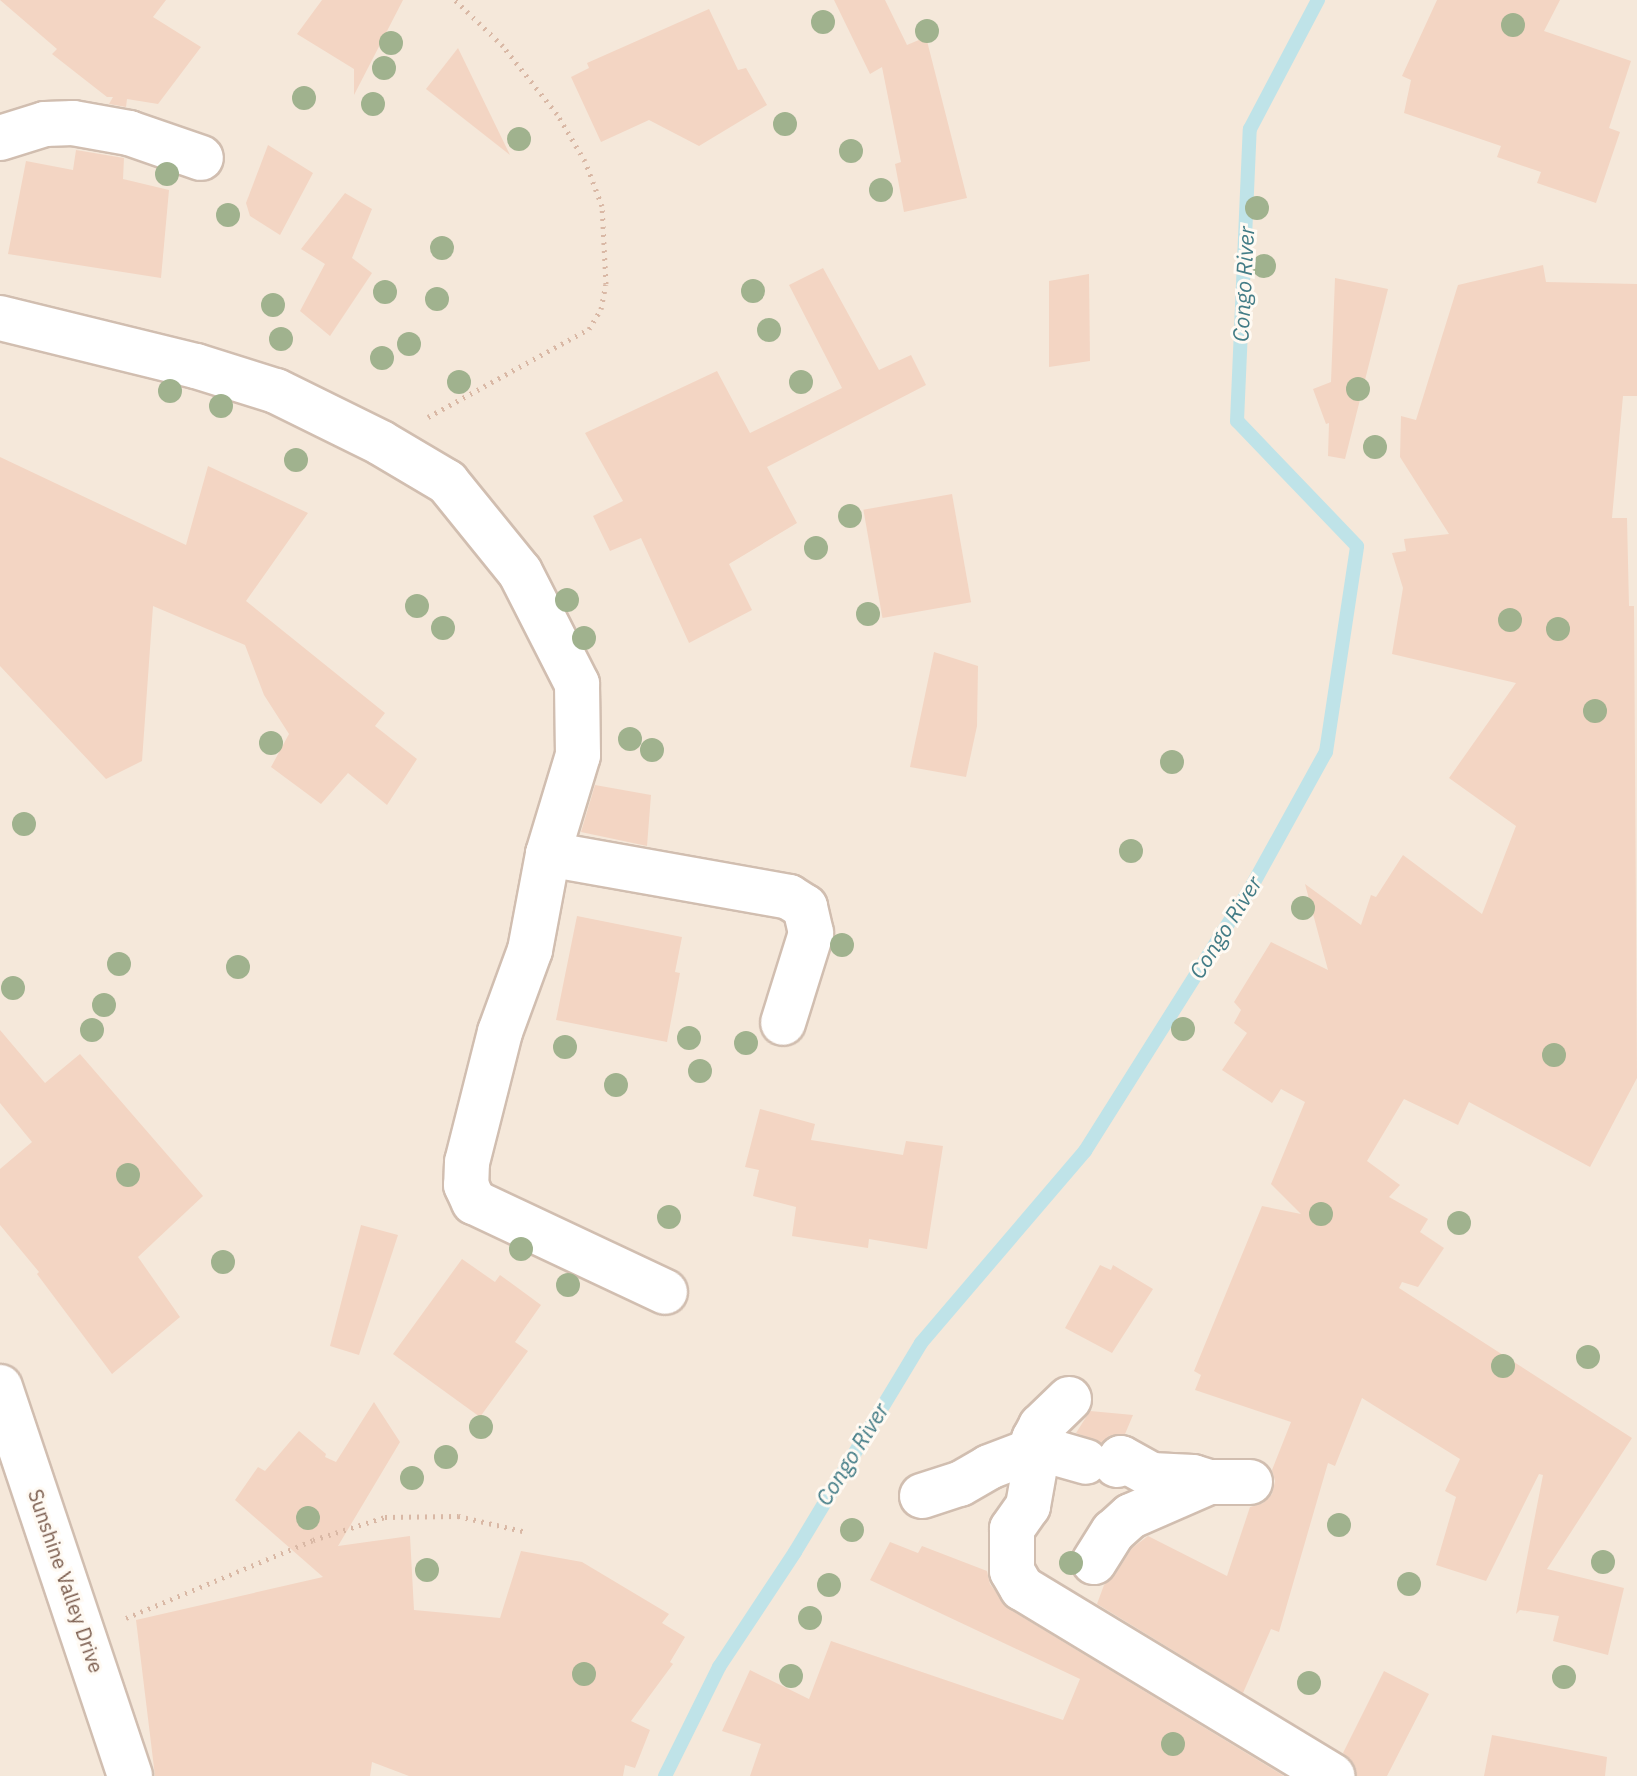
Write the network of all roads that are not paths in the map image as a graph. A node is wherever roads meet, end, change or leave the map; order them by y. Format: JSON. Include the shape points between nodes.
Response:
{"nodes":[{"id":1,"x":0,"y":138,"type":"edge"},
{"id":2,"x":201,"y":158,"type":"dead end"},
{"id":3,"x":0,"y":318,"type":"edge"},
{"id":4,"x":548,"y":854,"type":"junction"},
{"id":5,"x":783,"y":1023,"type":"dead end"},
{"id":6,"x":665,"y":1292,"type":"dead end"},
{"id":7,"x":0,"y":1387,"type":"edge"},
{"id":8,"x":1069,"y":1399,"type":"dead end"},
{"id":9,"x":922,"y":1496,"type":"dead end"},
{"id":10,"x":1094,"y":1562,"type":"dead end"},
{"id":11,"x":130,"y":1776,"type":"edge"},
{"id":12,"x":1332,"y":1776,"type":"edge"}],
"edges":[{"from":1,"to":2,"type":"street","via":[[45,124],[73,123],[129,133]]},
{"from":3,"to":4,"type":"street","via":[[276,391],[447,482],[520,572],[577,684],[578,755]]},
{"from":4,"to":5,"type":"street","via":[[789,897],[805,907],[811,933]]},
{"from":4,"to":6,"type":"street","via":[[530,950],[500,1032],[467,1162],[466,1185],[474,1202]]},
{"from":7,"to":11,"type":"street","name":"Sunshine Valley Drive"},
{"from":8,"to":12,"type":"street","via":[[1034,1439],[1028,1506],[1012,1529],[1012,1571],[1022,1588]]},
{"from":9,"to":10,"type":"street","via":[[1026,1453],[1052,1452],[1101,1464],[1121,1458],[1152,1475],[1229,1482],[1131,1516]]}]}
